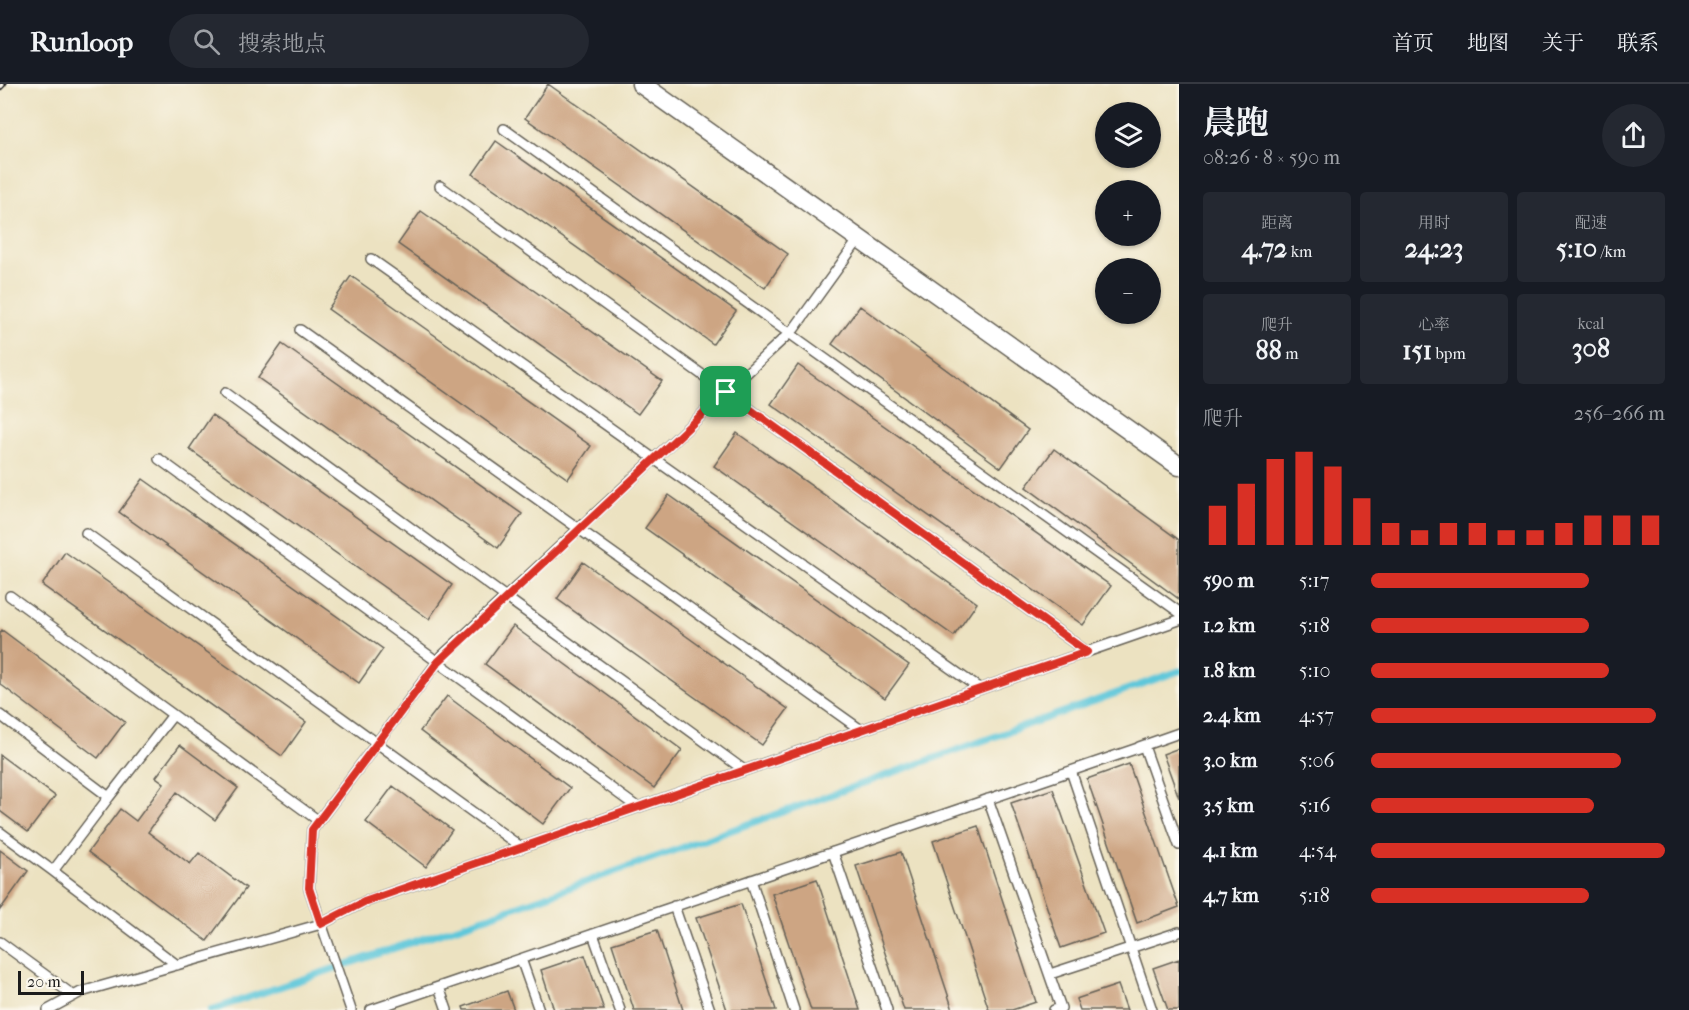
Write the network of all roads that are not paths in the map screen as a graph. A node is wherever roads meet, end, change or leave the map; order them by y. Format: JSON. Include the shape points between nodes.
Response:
{"nodes":[{"id":1,"x":641,"y":84,"type":"edge"},
{"id":2,"x":504,"y":129,"type":"dead end"},
{"id":3,"x":440,"y":186,"type":"dead end"},
{"id":4,"x":859,"y":238,"type":"junction"},
{"id":5,"x":371,"y":259,"type":"dead end"},
{"id":6,"x":300,"y":330,"type":"dead end"},
{"id":7,"x":789,"y":333,"type":"junction"},
{"id":8,"x":726,"y":392,"type":"junction"},
{"id":9,"x":225,"y":393,"type":"dead end"},
{"id":10,"x":159,"y":459,"type":"dead end"},
{"id":11,"x":654,"y":459,"type":"junction"},
{"id":12,"x":1179,"y":466,"type":"edge"},
{"id":13,"x":579,"y":529,"type":"junction"},
{"id":14,"x":86,"y":532,"type":"dead end"},
{"id":15,"x":10,"y":596,"type":"dead end"},
{"id":16,"x":506,"y":597,"type":"junction"},
{"id":17,"x":1179,"y":612,"type":"edge"},
{"id":18,"x":1179,"y":620,"type":"edge"},
{"id":19,"x":1087,"y":652,"type":"junction"},
{"id":20,"x":438,"y":662,"type":"junction"},
{"id":21,"x":980,"y":689,"type":"junction"},
{"id":22,"x":0,"y":715,"type":"edge"},
{"id":23,"x":173,"y":715,"type":"junction"},
{"id":24,"x":861,"y":730,"type":"junction"},
{"id":25,"x":1179,"y":733,"type":"edge"},
{"id":26,"x":377,"y":743,"type":"junction"},
{"id":27,"x":1139,"y":747,"type":"junction"},
{"id":28,"x":744,"y":770,"type":"junction"},
{"id":29,"x":1071,"y":771,"type":"junction"},
{"id":30,"x":109,"y":797,"type":"junction"},
{"id":31,"x":988,"y":799,"type":"junction"},
{"id":32,"x":637,"y":807,"type":"junction"},
{"id":33,"x":319,"y":821,"type":"junction"},
{"id":34,"x":0,"y":832,"type":"edge"},
{"id":35,"x":1179,"y":845,"type":"edge"},
{"id":36,"x":521,"y":847,"type":"junction"},
{"id":37,"x":833,"y":852,"type":"junction"},
{"id":38,"x":53,"y":871,"type":"junction"},
{"id":39,"x":751,"y":880,"type":"junction"},
{"id":40,"x":674,"y":906,"type":"junction"},
{"id":41,"x":323,"y":928,"type":"junction"},
{"id":42,"x":1179,"y":933,"type":"edge"},
{"id":43,"x":593,"y":934,"type":"junction"},
{"id":44,"x":0,"y":942,"type":"edge"},
{"id":45,"x":1131,"y":948,"type":"junction"},
{"id":46,"x":521,"y":959,"type":"junction"},
{"id":47,"x":177,"y":965,"type":"junction"},
{"id":48,"x":1050,"y":974,"type":"junction"},
{"id":49,"x":439,"y":987,"type":"junction"},
{"id":50,"x":74,"y":996,"type":"junction"},
{"id":51,"x":350,"y":1006,"type":"edge"},
{"id":52,"x":1059,"y":1009,"type":"edge"},
{"id":53,"x":48,"y":1010,"type":"edge"},
{"id":54,"x":371,"y":1010,"type":"edge"},
{"id":55,"x":447,"y":1010,"type":"edge"},
{"id":56,"x":539,"y":1010,"type":"edge"},
{"id":57,"x":620,"y":1010,"type":"edge"},
{"id":58,"x":710,"y":1010,"type":"edge"},
{"id":59,"x":794,"y":1010,"type":"edge"},
{"id":60,"x":887,"y":1010,"type":"edge"},
{"id":61,"x":1152,"y":1010,"type":"edge"}],
"edges":[{"from":1,"to":4,"type":"street"},
{"from":2,"to":7,"type":"lane"},
{"from":3,"to":8,"type":"lane"},
{"from":4,"to":7,"type":"lane"},
{"from":4,"to":12,"type":"street"},
{"from":5,"to":11,"type":"lane"},
{"from":6,"to":13,"type":"lane"},
{"from":7,"to":8,"type":"lane"},
{"from":7,"to":17,"type":"lane"},
{"from":8,"to":11,"type":"lane"},
{"from":8,"to":19,"type":"lane"},
{"from":9,"to":16,"type":"lane"},
{"from":10,"to":20,"type":"lane"},
{"from":11,"to":13,"type":"lane"},
{"from":11,"to":21,"type":"lane"},
{"from":13,"to":16,"type":"lane"},
{"from":13,"to":24,"type":"lane"},
{"from":14,"to":26,"type":"lane"},
{"from":15,"to":23,"type":"lane"},
{"from":16,"to":20,"type":"lane"},
{"from":16,"to":28,"type":"lane"},
{"from":18,"to":19,"type":"lane"},
{"from":19,"to":21,"type":"lane"},
{"from":20,"to":26,"type":"lane"},
{"from":20,"to":32,"type":"lane"},
{"from":21,"to":24,"type":"lane"},
{"from":22,"to":30,"type":"lane"},
{"from":23,"to":30,"type":"lane"},
{"from":23,"to":33,"type":"lane"},
{"from":24,"to":28,"type":"lane"},
{"from":25,"to":27,"type":"lane"},
{"from":26,"to":33,"type":"lane"},
{"from":26,"to":36,"type":"lane"},
{"from":27,"to":29,"type":"lane"},
{"from":27,"to":35,"type":"lane","via":[[1144,746]]},
{"from":28,"to":32,"type":"lane"},
{"from":29,"to":31,"type":"lane"},
{"from":29,"to":45,"type":"lane"},
{"from":30,"to":38,"type":"lane"},
{"from":31,"to":37,"type":"lane"},
{"from":31,"to":48,"type":"lane"},
{"from":32,"to":36,"type":"lane"},
{"from":33,"to":41,"type":"lane","via":[[312,830],[309,888]]},
{"from":34,"to":38,"type":"lane"},
{"from":36,"to":41,"type":"lane","via":[[364,902]]},
{"from":37,"to":39,"type":"lane"},
{"from":37,"to":60,"type":"lane"},
{"from":38,"to":47,"type":"lane"},
{"from":39,"to":40,"type":"lane"},
{"from":39,"to":59,"type":"lane"},
{"from":40,"to":43,"type":"lane"},
{"from":40,"to":58,"type":"lane"},
{"from":41,"to":47,"type":"lane"},
{"from":41,"to":51,"type":"lane"},
{"from":42,"to":45,"type":"lane"},
{"from":43,"to":46,"type":"lane"},
{"from":43,"to":57,"type":"lane"},
{"from":44,"to":50,"type":"lane"},
{"from":45,"to":48,"type":"lane"},
{"from":45,"to":61,"type":"lane"},
{"from":46,"to":49,"type":"lane"},
{"from":46,"to":56,"type":"lane"},
{"from":47,"to":50,"type":"lane"},
{"from":48,"to":52,"type":"lane"},
{"from":49,"to":54,"type":"lane"},
{"from":49,"to":55,"type":"lane"},
{"from":50,"to":53,"type":"lane"}]}
